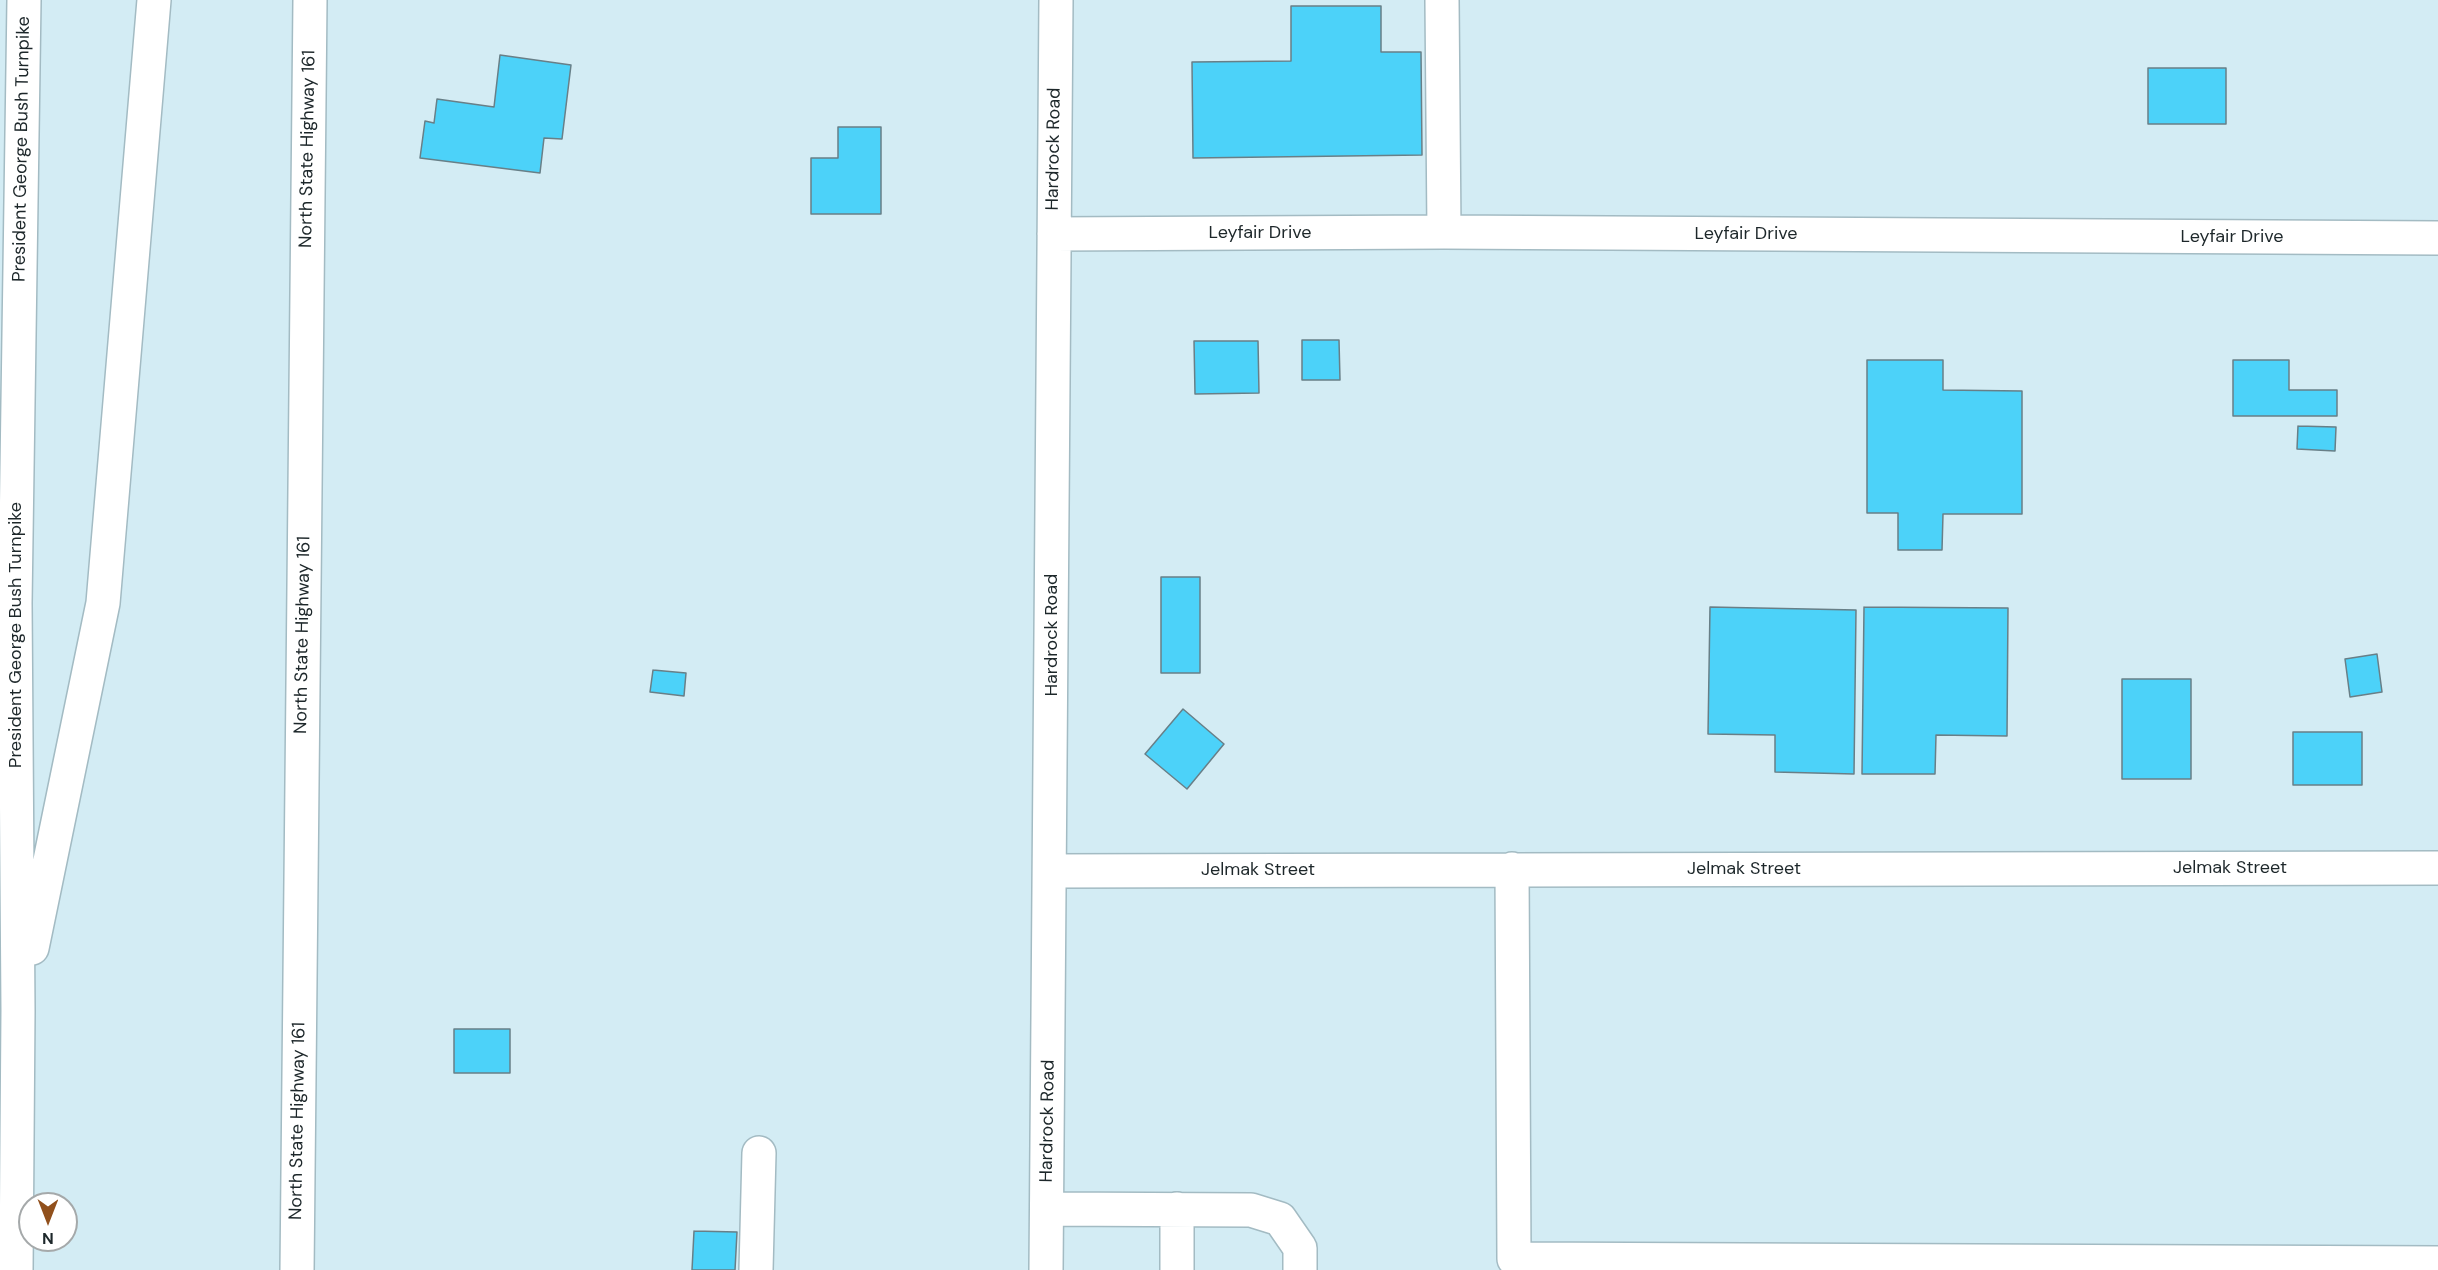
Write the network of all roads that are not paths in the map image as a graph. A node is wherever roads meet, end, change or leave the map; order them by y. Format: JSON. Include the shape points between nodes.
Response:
{"nodes":[{"id":1,"x":24,"y":0,"type":"edge"},
{"id":2,"x":154,"y":0,"type":"edge"},
{"id":3,"x":310,"y":0,"type":"edge"},
{"id":4,"x":1056,"y":0,"type":"edge"},
{"id":5,"x":1442,"y":0,"type":"edge"},
{"id":6,"x":1444,"y":232,"type":"junction"},
{"id":7,"x":1053,"y":234,"type":"junction"},
{"id":8,"x":2438,"y":238,"type":"edge"},
{"id":9,"x":2438,"y":868,"type":"edge"},
{"id":10,"x":1512,"y":869,"type":"junction"},
{"id":11,"x":1051,"y":871,"type":"junction"},
{"id":12,"x":18,"y":1011,"type":"junction"},
{"id":13,"x":759,"y":1153,"type":"dead end"},
{"id":14,"x":1047,"y":1209,"type":"junction"},
{"id":15,"x":1177,"y":1209,"type":"junction"},
{"id":16,"x":2438,"y":1263,"type":"edge"},
{"id":17,"x":16,"y":1270,"type":"edge"},
{"id":18,"x":297,"y":1270,"type":"edge"},
{"id":19,"x":756,"y":1270,"type":"edge"},
{"id":20,"x":1046,"y":1270,"type":"edge"},
{"id":21,"x":1177,"y":1270,"type":"edge"},
{"id":22,"x":1300,"y":1270,"type":"edge"}],
"edges":[{"from":1,"to":12,"type":"main road","name":"President George Bush Turnpike","via":[[15,603]]},
{"from":2,"to":12,"type":"main road","via":[[103,603]]},
{"from":3,"to":18,"type":"main road","name":"North State Highway 161"},
{"from":4,"to":7,"type":"main road","name":"Hardrock Road"},
{"from":5,"to":6,"type":"main road"},
{"from":6,"to":7,"type":"main road","name":"Leyfair Drive"},
{"from":6,"to":8,"type":"main road","name":"Leyfair Drive"},
{"from":7,"to":11,"type":"main road","name":"Hardrock Road"},
{"from":9,"to":10,"type":"main road","name":"Jelmak Street"},
{"from":10,"to":11,"type":"main road","name":"Jelmak Street"},
{"from":10,"to":16,"type":"main road","via":[[1514,1259]]},
{"from":11,"to":14,"type":"main road","name":"Hardrock Road"},
{"from":12,"to":17,"type":"main road","name":"President George Bush Turnpike"},
{"from":13,"to":19,"type":"main road"},
{"from":14,"to":15,"type":"main road"},
{"from":14,"to":20,"type":"main road","name":"Hardrock Road"},
{"from":15,"to":21,"type":"main road"},
{"from":15,"to":22,"type":"main road","via":[[1251,1210],[1280,1219],[1300,1248]]}]}
